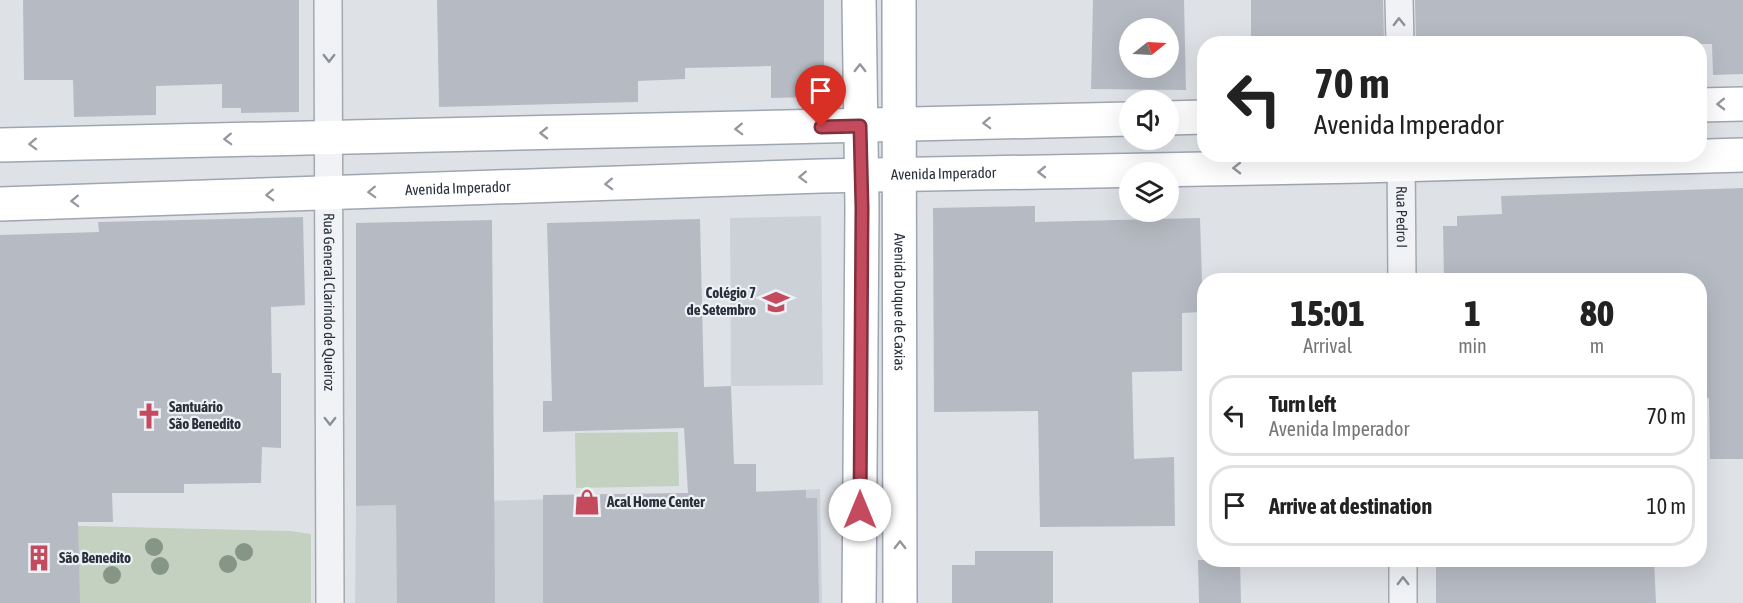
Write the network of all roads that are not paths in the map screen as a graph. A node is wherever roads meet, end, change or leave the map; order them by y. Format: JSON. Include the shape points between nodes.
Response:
{"nodes":[{"id":1,"x":328,"y":0,"type":"edge"},
{"id":2,"x":859,"y":0,"type":"edge"},
{"id":3,"x":899,"y":0,"type":"edge"},
{"id":4,"x":1399,"y":0,"type":"edge"},
{"id":5,"x":1400,"y":36,"type":"edge"},
{"id":6,"x":1743,"y":104,"type":"edge"},
{"id":7,"x":1707,"y":105,"type":"edge"},
{"id":8,"x":1197,"y":117,"type":"edge"},
{"id":9,"x":1179,"y":118,"type":"edge"},
{"id":10,"x":1119,"y":119,"type":"edge"},
{"id":11,"x":898,"y":125,"type":"junction"},
{"id":12,"x":860,"y":126,"type":"junction"},
{"id":13,"x":328,"y":136,"type":"junction"},
{"id":14,"x":0,"y":145,"type":"edge"},
{"id":15,"x":1743,"y":155,"type":"edge"},
{"id":16,"x":1707,"y":156,"type":"edge"},
{"id":17,"x":1329,"y":162,"type":"edge"},
{"id":18,"x":1401,"y":162,"type":"edge"},
{"id":19,"x":898,"y":174,"type":"junction"},
{"id":20,"x":862,"y":175,"type":"junction"},
{"id":21,"x":328,"y":193,"type":"junction"},
{"id":22,"x":0,"y":204,"type":"edge"},
{"id":23,"x":1402,"y":273,"type":"edge"},
{"id":24,"x":1403,"y":567,"type":"edge"},
{"id":25,"x":330,"y":603,"type":"edge"},
{"id":26,"x":859,"y":603,"type":"edge"},
{"id":27,"x":900,"y":603,"type":"edge"},
{"id":28,"x":1403,"y":603,"type":"edge"}],
"edges":[{"from":1,"to":13,"type":"street","name":"Rua General Clarindo de Queiroz","one_way":true},
{"from":12,"to":2,"type":"main road","one_way":true},
{"from":3,"to":11,"type":"main road","name":"Avenida Duque de Caxias"},
{"from":5,"to":4,"type":"street","one_way":true},
{"from":6,"to":7,"type":"main road","one_way":true},
{"from":8,"to":9,"type":"main road"},
{"from":10,"to":11,"type":"main road","one_way":true},
{"from":11,"to":12,"type":"main road"},
{"from":11,"to":19,"type":"main road","name":"Avenida Duque de Caxias"},
{"from":12,"to":13,"type":"main road","one_way":true},
{"from":12,"to":20,"type":"main road"},
{"from":13,"to":14,"type":"main road","one_way":true},
{"from":13,"to":21,"type":"street","name":"Rua General Clarindo de Queiroz"},
{"from":15,"to":16,"type":"main road","name":"Avenida Imperador"},
{"from":17,"to":19,"type":"main road","name":"Avenida Imperador","one_way":true},
{"from":18,"to":23,"type":"street","name":"Rua Pedro I"},
{"from":19,"to":20,"type":"main road","name":"Avenida Imperador"},
{"from":27,"to":19,"type":"main road","name":"Avenida Duque de Caxias","one_way":true},
{"from":20,"to":21,"type":"main road","name":"Avenida Imperador","one_way":true},
{"from":20,"to":26,"type":"main road"},
{"from":21,"to":22,"type":"main road","name":"Avenida Imperador","one_way":true},
{"from":21,"to":25,"type":"street","name":"Rua General Clarindo de Queiroz","one_way":true},
{"from":28,"to":24,"type":"street","one_way":true}]}
